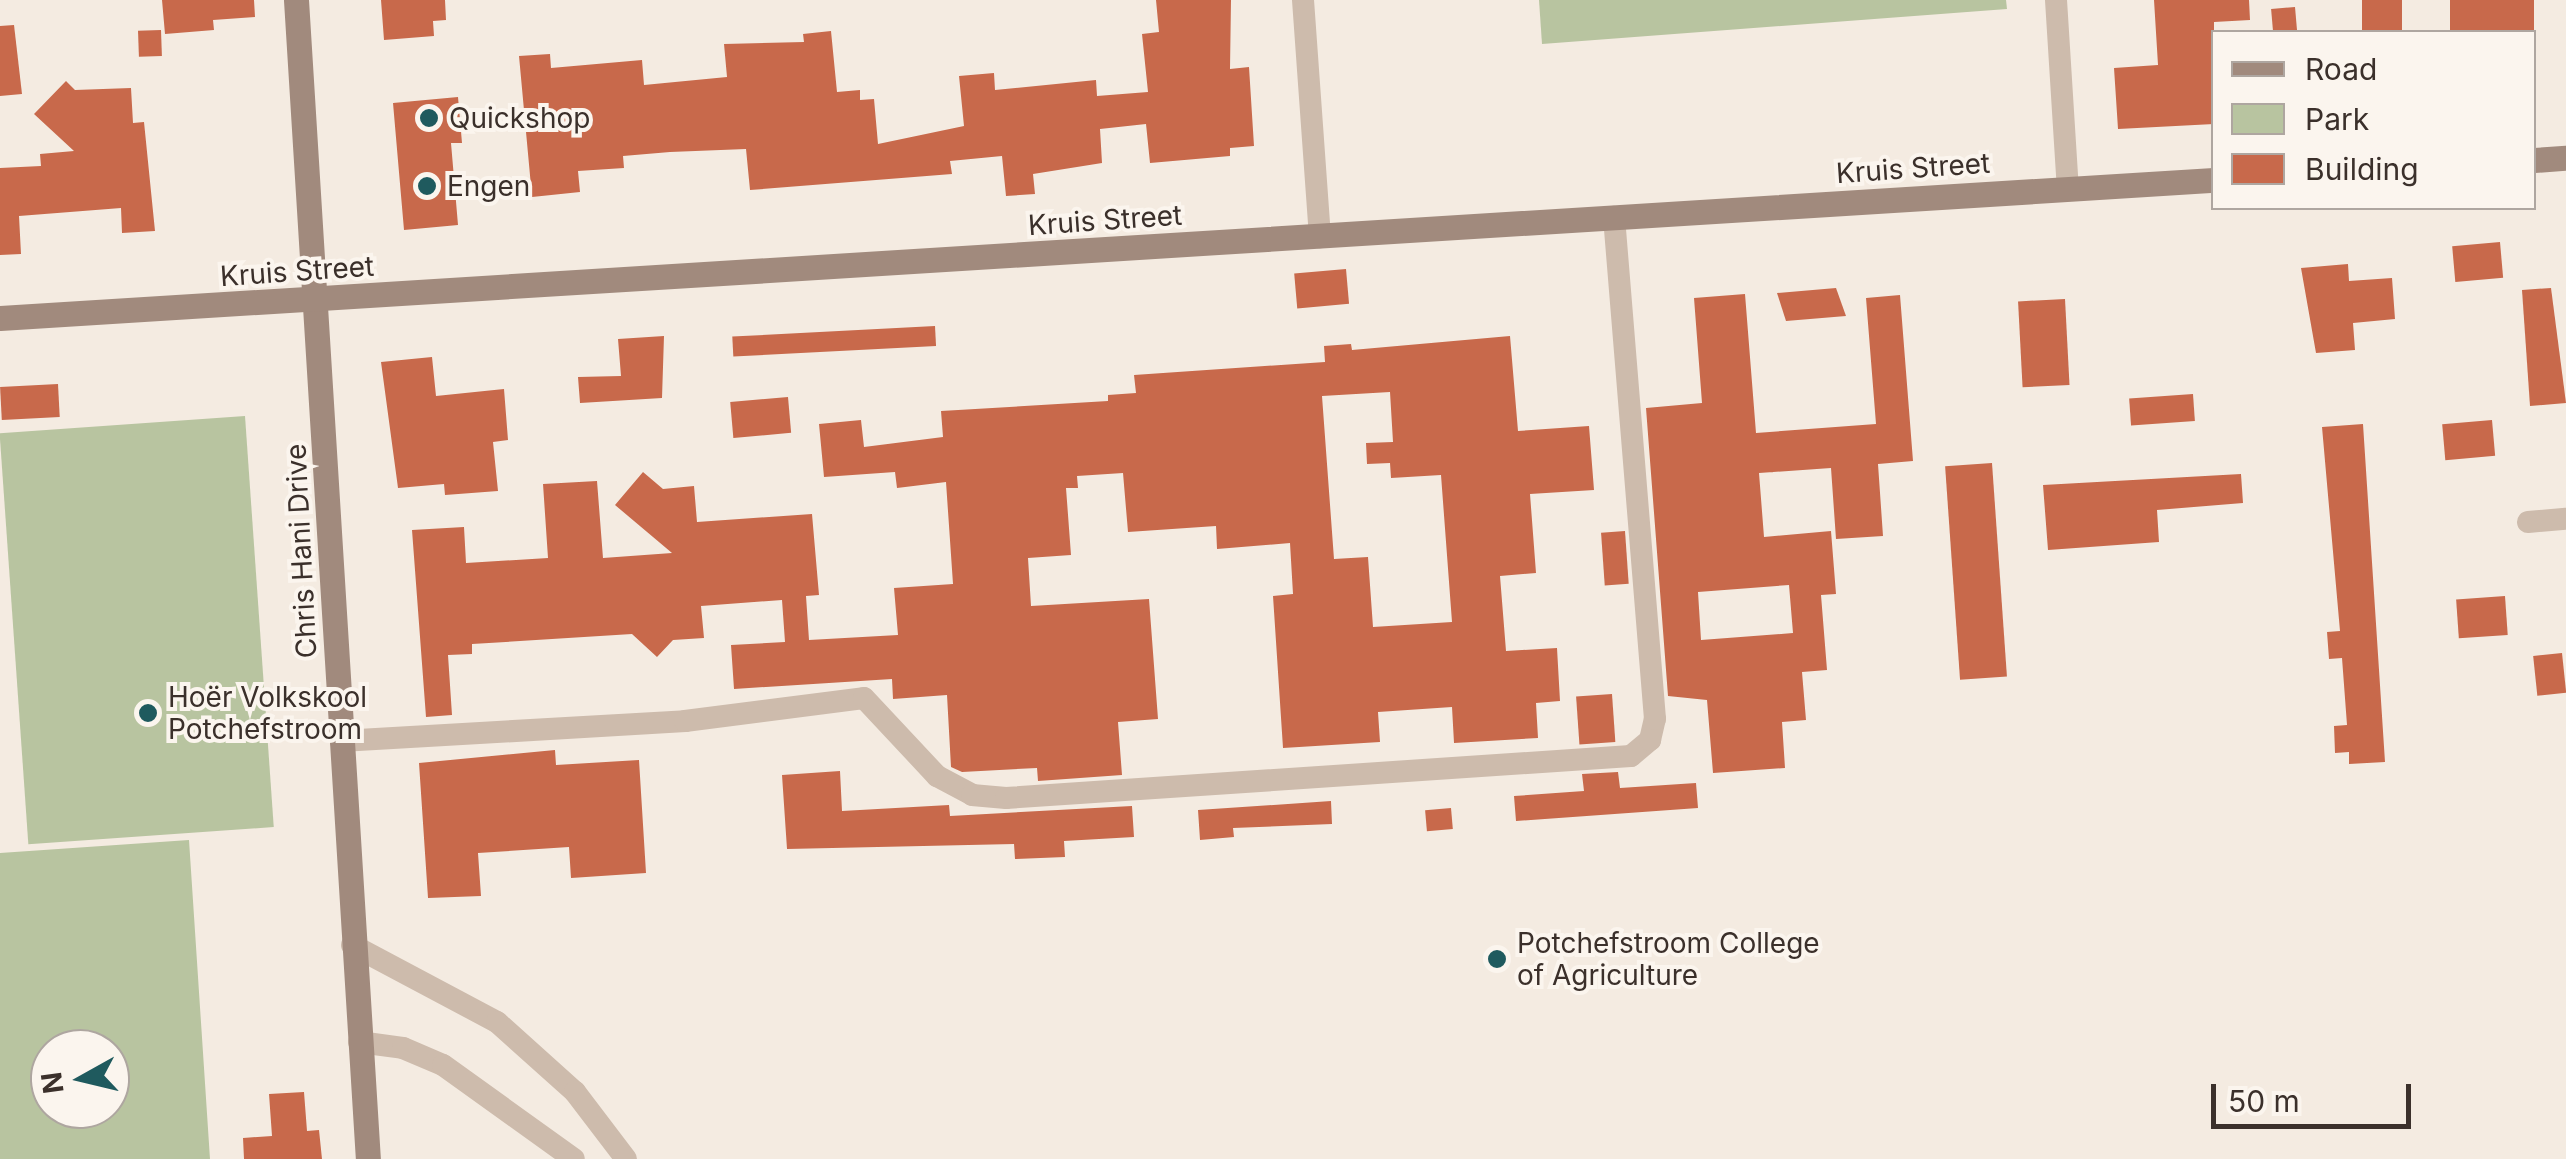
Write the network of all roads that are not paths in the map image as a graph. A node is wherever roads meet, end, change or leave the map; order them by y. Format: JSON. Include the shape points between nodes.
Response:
{"nodes":[{"id":1,"x":296,"y":0,"type":"edge"},
{"id":2,"x":1303,"y":0,"type":"edge"},
{"id":3,"x":2056,"y":0,"type":"edge"},
{"id":4,"x":2566,"y":158,"type":"edge"},
{"id":5,"x":2536,"y":160,"type":"edge"},
{"id":6,"x":2211,"y":180,"type":"edge"},
{"id":7,"x":2068,"y":189,"type":"junction"},
{"id":8,"x":1614,"y":217,"type":"junction"},
{"id":9,"x":1320,"y":236,"type":"junction"},
{"id":10,"x":315,"y":300,"type":"junction"},
{"id":11,"x":0,"y":318,"type":"edge"},
{"id":12,"x":2566,"y":520,"type":"edge"},
{"id":13,"x":2528,"y":522,"type":"dead end"},
{"id":14,"x":341,"y":741,"type":"junction"},
{"id":15,"x":352,"y":945,"type":"junction"},
{"id":16,"x":359,"y":1042,"type":"junction"},
{"id":17,"x":368,"y":1159,"type":"edge"},
{"id":18,"x":574,"y":1159,"type":"edge"},
{"id":19,"x":626,"y":1159,"type":"edge"}],
"edges":[{"from":1,"to":10,"type":"street","name":"Chris Hani Drive"},
{"from":2,"to":9,"type":"street"},
{"from":3,"to":7,"type":"street"},
{"from":4,"to":5,"type":"street"},
{"from":6,"to":7,"type":"street","name":"Kruis Street"},
{"from":7,"to":8,"type":"street","name":"Kruis Street"},
{"from":8,"to":9,"type":"street","name":"Kruis Street"},
{"from":8,"to":14,"type":"street","via":[[1655,719],[1650,740],[1630,756],[1006,798],[972,795],[937,776],[864,698],[685,721]]},
{"from":9,"to":10,"type":"street","name":"Kruis Street"},
{"from":10,"to":11,"type":"street","name":"Kruis Street"},
{"from":10,"to":14,"type":"street","name":"Chris Hani Drive"},
{"from":12,"to":13,"type":"street"},
{"from":14,"to":15,"type":"street","name":"Chris Hani Drive"},
{"from":15,"to":16,"type":"street","name":"Chris Hani Drive"},
{"from":15,"to":19,"type":"street","via":[[496,1022],[575,1092]]},
{"from":16,"to":17,"type":"street","name":"Chris Hani Drive"},
{"from":16,"to":18,"type":"street","via":[[403,1048],[443,1065]]}]}
